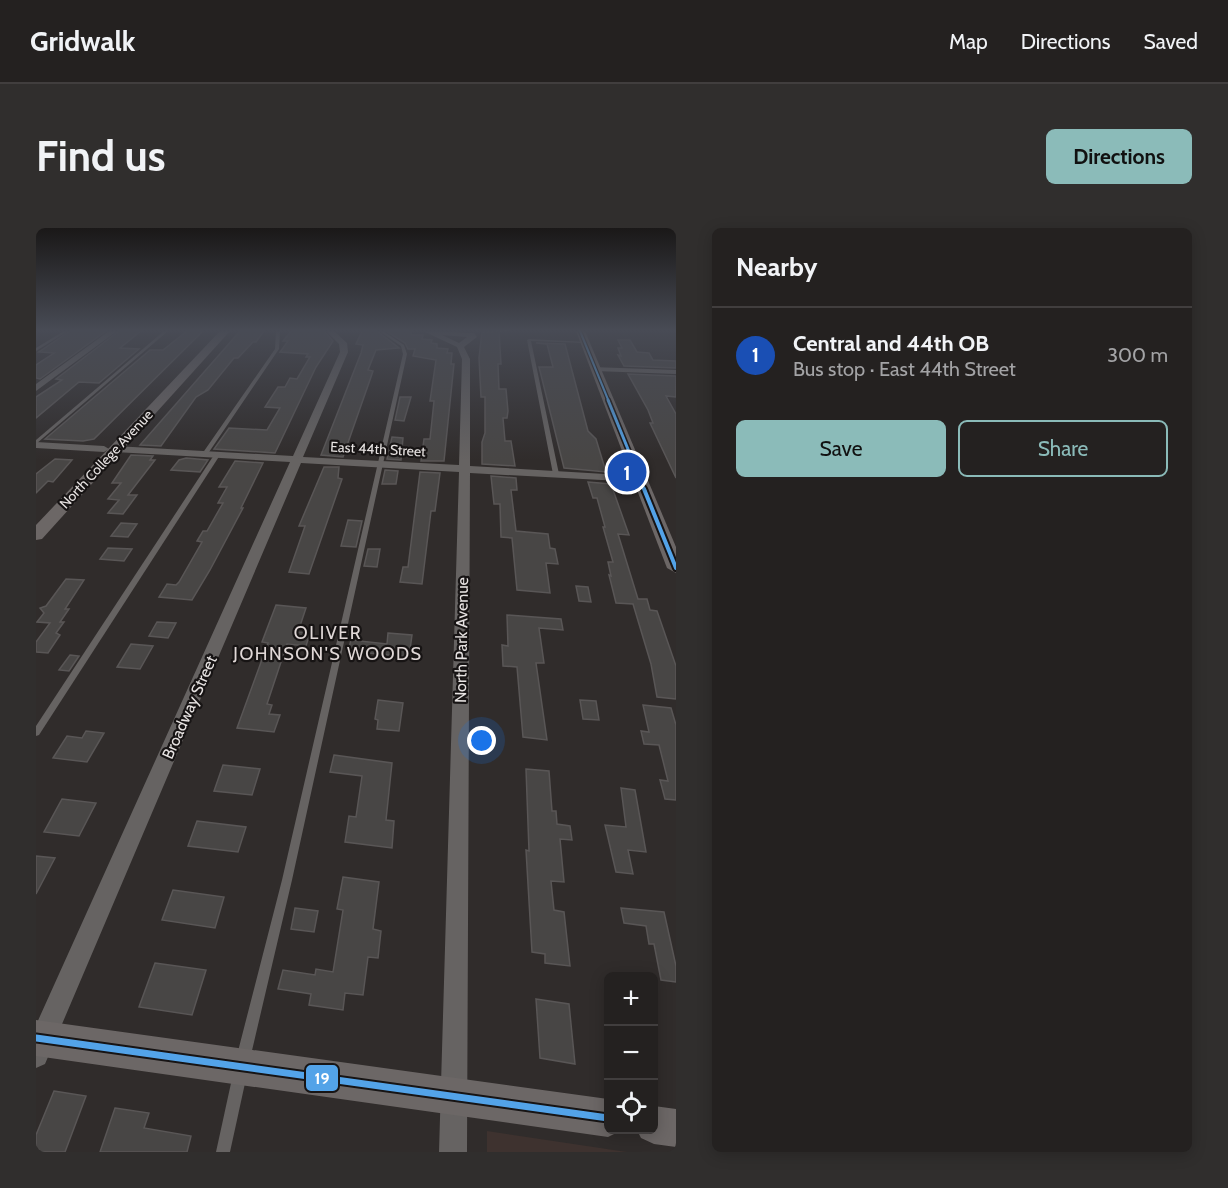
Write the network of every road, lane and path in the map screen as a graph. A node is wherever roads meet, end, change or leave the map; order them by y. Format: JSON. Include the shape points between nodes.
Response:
{"nodes":[{"id":1,"x":55,"y":374,"type":"edge"},
{"id":2,"x":116,"y":374,"type":"edge"},
{"id":3,"x":181,"y":374,"type":"edge"},
{"id":4,"x":181,"y":374,"type":"edge"},
{"id":5,"x":260,"y":374,"type":"edge"},
{"id":6,"x":334,"y":374,"type":"edge"},
{"id":7,"x":400,"y":374,"type":"edge"},
{"id":8,"x":466,"y":374,"type":"edge"},
{"id":9,"x":536,"y":374,"type":"edge"},
{"id":10,"x":597,"y":374,"type":"edge"},
{"id":11,"x":36,"y":388,"type":"edge"},
{"id":12,"x":36,"y":444,"type":"edge"},
{"id":13,"x":110,"y":449,"type":"junction"},
{"id":14,"x":204,"y":454,"type":"junction"},
{"id":15,"x":217,"y":455,"type":"junction"},
{"id":16,"x":297,"y":460,"type":"junction"},
{"id":17,"x":379,"y":464,"type":"junction"},
{"id":18,"x":464,"y":469,"type":"junction"},
{"id":19,"x":556,"y":474,"type":"junction"},
{"id":20,"x":639,"y":479,"type":"junction"},
{"id":21,"x":36,"y":520,"type":"edge"},
{"id":22,"x":36,"y":527,"type":"edge"},
{"id":23,"x":36,"y":535,"type":"edge"},
{"id":24,"x":676,"y":568,"type":"edge"},
{"id":25,"x":36,"y":733,"type":"edge"},
{"id":26,"x":38,"y":1044,"type":"edge"},
{"id":27,"x":242,"y":1066,"type":"junction"},
{"id":28,"x":454,"y":1096,"type":"junction"},
{"id":29,"x":604,"y":1117,"type":"edge"},
{"id":30,"x":658,"y":1126,"type":"edge"},
{"id":31,"x":676,"y":1128,"type":"edge"},
{"id":32,"x":223,"y":1152,"type":"edge"},
{"id":33,"x":453,"y":1152,"type":"edge"}],
"edges":[{"from":1,"to":11,"type":"street"},
{"from":2,"to":12,"type":"lane"},
{"from":3,"to":13,"type":"main road","name":"North College Avenue"},
{"from":4,"to":22,"type":"lane","name":"North College Avenue"},
{"from":5,"to":14,"type":"lane"},
{"from":6,"to":16,"type":"street","name":"Broadway Street"},
{"from":7,"to":17,"type":"lane"},
{"from":8,"to":18,"type":"street","name":"North Park Avenue"},
{"from":9,"to":19,"type":"lane"},
{"from":10,"to":20,"type":"main road"},
{"from":12,"to":13,"type":"street","name":"East 44th Street"},
{"from":13,"to":14,"type":"street","name":"East 44th Street"},
{"from":13,"to":21,"type":"main road","name":"North College Avenue"},
{"from":13,"to":23,"type":"main road","name":"North College Avenue"},
{"from":14,"to":15,"type":"street","name":"East 44th Street"},
{"from":15,"to":16,"type":"street","name":"East 44th Street"},
{"from":15,"to":25,"type":"lane"},
{"from":16,"to":17,"type":"street","name":"East 44th Street"},
{"from":16,"to":26,"type":"street","name":"Broadway Street"},
{"from":17,"to":18,"type":"street","name":"East 44th Street"},
{"from":17,"to":27,"type":"lane"},
{"from":18,"to":19,"type":"street","name":"East 44th Street"},
{"from":18,"to":28,"type":"street","name":"North Park Avenue"},
{"from":19,"to":20,"type":"street","name":"East 44th Street"},
{"from":20,"to":24,"type":"main road"},
{"from":26,"to":27,"type":"main road"},
{"from":27,"to":28,"type":"main road"},
{"from":27,"to":32,"type":"lane"},
{"from":28,"to":29,"type":"main road"},
{"from":28,"to":33,"type":"street","name":"North Park Avenue"},
{"from":30,"to":31,"type":"main road"}]}
